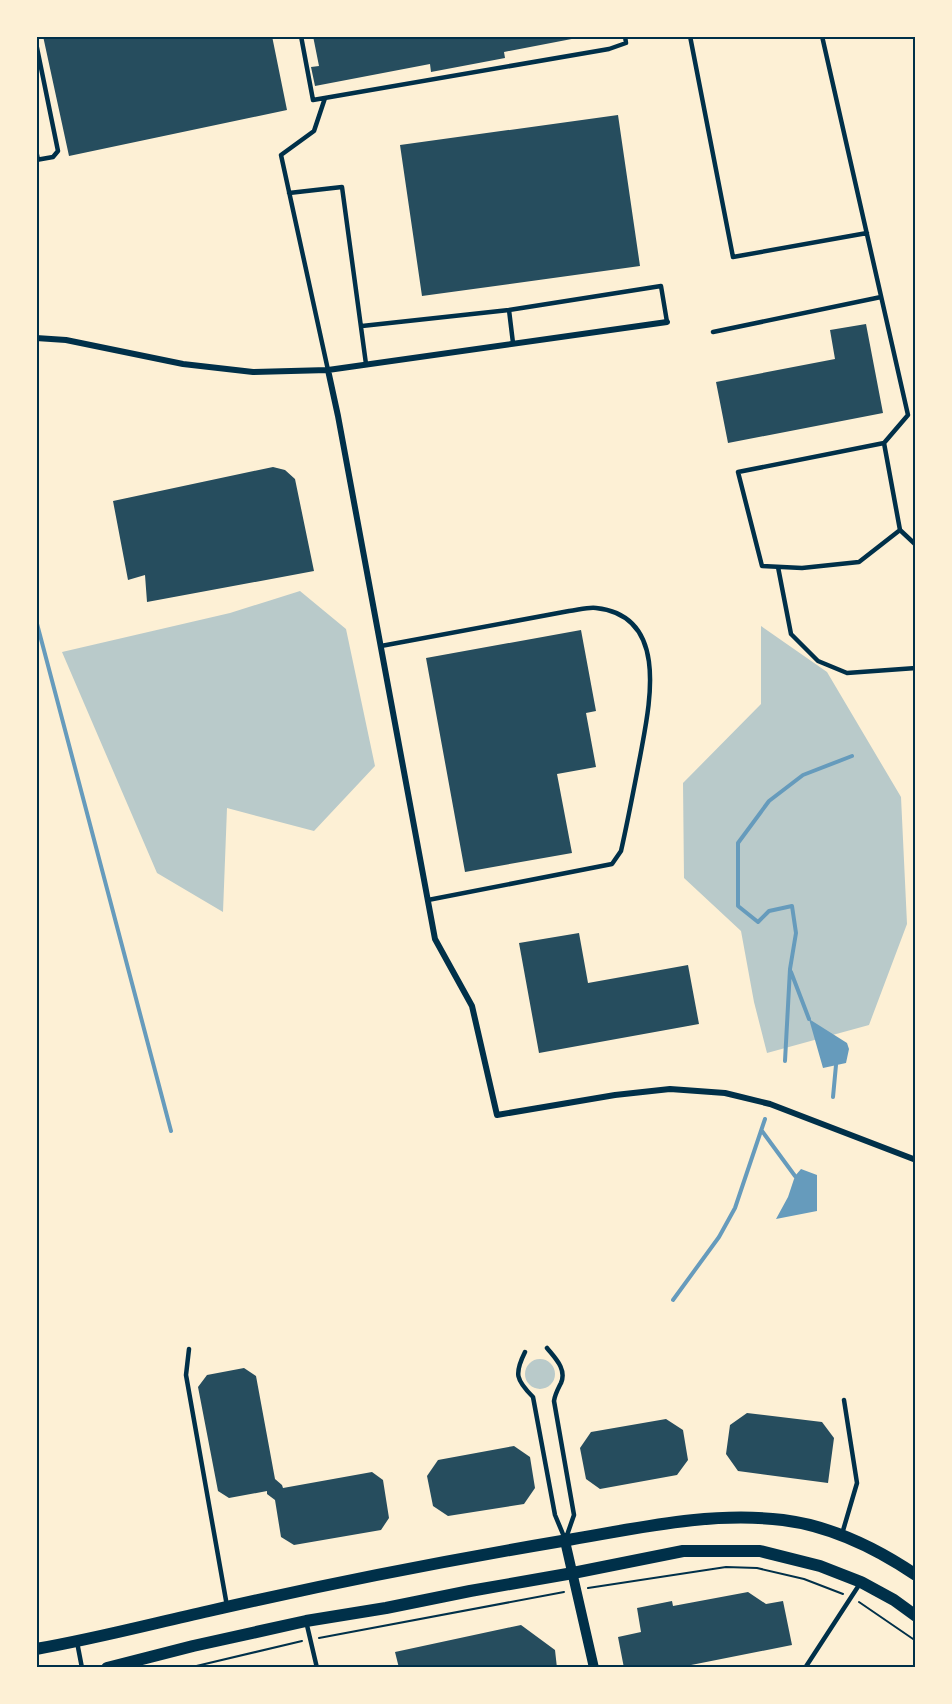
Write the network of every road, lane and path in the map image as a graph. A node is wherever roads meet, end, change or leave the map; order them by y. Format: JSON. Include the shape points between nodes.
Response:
{"nodes":[{"id":1,"x":301,"y":36,"type":"edge"},
{"id":2,"x":625,"y":36,"type":"edge"},
{"id":3,"x":690,"y":36,"type":"edge"},
{"id":4,"x":822,"y":36,"type":"edge"},
{"id":5,"x":36,"y":43,"type":"edge"},
{"id":6,"x":325,"y":98,"type":"junction"},
{"id":7,"x":36,"y":150,"type":"edge"},
{"id":8,"x":37,"y":160,"type":"edge"},
{"id":9,"x":289,"y":193,"type":"junction"},
{"id":10,"x":867,"y":233,"type":"junction"},
{"id":11,"x":881,"y":297,"type":"junction"},
{"id":12,"x":508,"y":310,"type":"junction"},
{"id":13,"x":667,"y":322,"type":"joint"},
{"id":14,"x":362,"y":326,"type":"junction"},
{"id":15,"x":713,"y":332,"type":"dead end"},
{"id":16,"x":36,"y":338,"type":"edge"},
{"id":17,"x":513,"y":343,"type":"junction"},
{"id":18,"x":366,"y":364,"type":"junction"},
{"id":19,"x":328,"y":370,"type":"junction"},
{"id":20,"x":884,"y":442,"type":"junction"},
{"id":21,"x":900,"y":530,"type":"junction"},
{"id":22,"x":916,"y":545,"type":"edge"},
{"id":23,"x":778,"y":567,"type":"junction"},
{"id":24,"x":381,"y":646,"type":"junction"},
{"id":25,"x":916,"y":668,"type":"edge"},
{"id":26,"x":428,"y":900,"type":"junction"},
{"id":27,"x":916,"y":1160,"type":"edge"},
{"id":28,"x":547,"y":1348,"type":"dead end"},
{"id":29,"x":189,"y":1349,"type":"dead end"},
{"id":30,"x":525,"y":1352,"type":"dead end"},
{"id":31,"x":844,"y":1400,"type":"dead end"},
{"id":32,"x":842,"y":1534,"type":"junction"},
{"id":33,"x":565,"y":1541,"type":"junction"},
{"id":34,"x":573,"y":1574,"type":"junction"},
{"id":35,"x":916,"y":1575,"type":"edge"},
{"id":36,"x":861,"y":1582,"type":"junction"},
{"id":37,"x":599,"y":1586,"type":"dead end"},
{"id":38,"x":562,"y":1592,"type":"dead end"},
{"id":39,"x":851,"y":1598,"type":"junction"},
{"id":40,"x":227,"y":1607,"type":"junction"},
{"id":41,"x":916,"y":1616,"type":"edge"},
{"id":42,"x":306,"y":1621,"type":"junction"},
{"id":43,"x":326,"y":1636,"type":"dead end"},
{"id":44,"x":303,"y":1641,"type":"dead end"},
{"id":45,"x":916,"y":1641,"type":"edge"},
{"id":46,"x":77,"y":1642,"type":"junction"},
{"id":47,"x":36,"y":1649,"type":"edge"},
{"id":48,"x":82,"y":1668,"type":"edge"},
{"id":49,"x":107,"y":1668,"type":"edge"},
{"id":50,"x":188,"y":1668,"type":"edge"},
{"id":51,"x":317,"y":1668,"type":"edge"},
{"id":52,"x":594,"y":1668,"type":"edge"},
{"id":53,"x":805,"y":1668,"type":"edge"}],
"edges":[{"from":1,"to":6,"type":"lane","via":[[313,100]]},
{"from":2,"to":6,"type":"lane","via":[[626,43],[609,49]]},
{"from":3,"to":10,"type":"lane","via":[[733,257]]},
{"from":4,"to":10,"type":"lane"},
{"from":5,"to":8,"type":"lane","via":[[58,151],[53,157]]},
{"from":6,"to":9,"type":"lane","via":[[314,131],[281,154]]},
{"from":7,"to":8,"type":"lane"},
{"from":9,"to":14,"type":"lane","via":[[342,187]]},
{"from":9,"to":19,"type":"lane"},
{"from":10,"to":11,"type":"lane"},
{"from":11,"to":15,"type":"lane"},
{"from":11,"to":20,"type":"lane","via":[[908,415]]},
{"from":12,"to":13,"type":"lane","via":[[662,286]]},
{"from":12,"to":14,"type":"lane"},
{"from":12,"to":17,"type":"lane"},
{"from":13,"to":17,"type":"street"},
{"from":14,"to":18,"type":"lane"},
{"from":16,"to":19,"type":"street","via":[[66,340],[183,364],[254,372]]},
{"from":17,"to":18,"type":"street"},
{"from":18,"to":19,"type":"street"},
{"from":19,"to":24,"type":"street"},
{"from":20,"to":21,"type":"lane"},
{"from":20,"to":23,"type":"lane","via":[[738,472],[762,566]]},
{"from":21,"to":22,"type":"lane"},
{"from":21,"to":23,"type":"lane","via":[[859,562]]},
{"from":23,"to":25,"type":"lane","via":[[792,634],[818,661],[847,673]]},
{"from":24,"to":26,"type":"street"},
{"from":24,"to":26,"type":"lane","via":[[594,608],[628,620],[644,638],[651,669],[648,711],[626,828],[621,851],[612,864]]},
{"from":26,"to":27,"type":"street","via":[[435,939],[472,1006],[497,1115],[670,1089],[725,1093],[770,1104]]},
{"from":28,"to":33,"type":"lane","via":[[561,1365],[563,1379],[554,1401],[574,1515]]},
{"from":29,"to":40,"type":"lane","via":[[186,1375]]},
{"from":30,"to":33,"type":"lane","via":[[518,1368],[520,1385],[533,1397],[555,1515]]},
{"from":31,"to":32,"type":"lane","via":[[857,1484]]},
{"from":32,"to":33,"type":"main road","via":[[784,1520],[736,1517],[678,1521]]},
{"from":32,"to":35,"type":"main road"},
{"from":33,"to":34,"type":"street"},
{"from":33,"to":40,"type":"main road"},
{"from":34,"to":36,"type":"main road","via":[[683,1551],[760,1551],[820,1566]]},
{"from":34,"to":42,"type":"main road"},
{"from":34,"to":52,"type":"street"},
{"from":36,"to":39,"type":"lane"},
{"from":36,"to":41,"type":"main road"},
{"from":37,"to":39,"type":"path","via":[[726,1568],[758,1568],[804,1579]]},
{"from":38,"to":43,"type":"path"},
{"from":39,"to":45,"type":"path"},
{"from":39,"to":53,"type":"lane"},
{"from":40,"to":46,"type":"main road"},
{"from":42,"to":49,"type":"main road"},
{"from":42,"to":51,"type":"lane"},
{"from":44,"to":50,"type":"path"},
{"from":46,"to":47,"type":"main road"},
{"from":46,"to":48,"type":"lane"}]}
